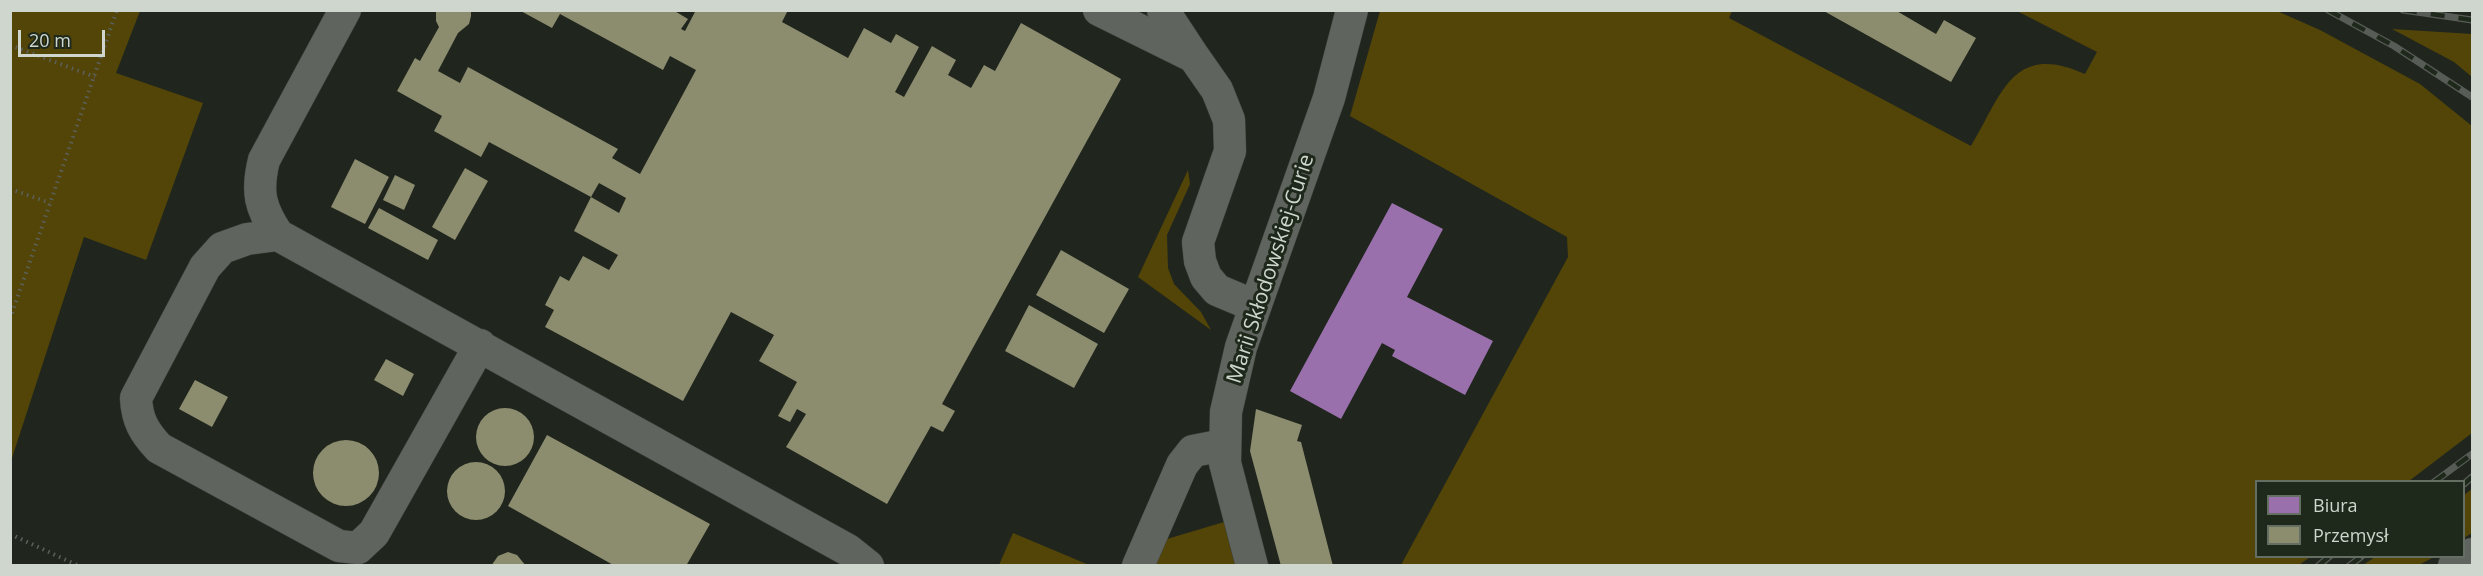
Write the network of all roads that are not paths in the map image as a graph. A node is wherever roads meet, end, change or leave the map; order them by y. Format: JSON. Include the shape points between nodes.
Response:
{"nodes":[{"id":1,"x":345,"y":10,"type":"edge"},
{"id":2,"x":1099,"y":10,"type":"edge"},
{"id":3,"x":1163,"y":10,"type":"edge"},
{"id":4,"x":1352,"y":10,"type":"edge"},
{"id":5,"x":1194,"y":57,"type":"junction"},
{"id":6,"x":278,"y":235,"type":"junction"},
{"id":7,"x":1255,"y":306,"type":"junction"},
{"id":8,"x":480,"y":345,"type":"junction"},
{"id":9,"x":1224,"y":445,"type":"junction"},
{"id":10,"x":2472,"y":554,"type":"edge"},
{"id":11,"x":868,"y":566,"type":"edge"},
{"id":12,"x":1137,"y":566,"type":"edge"},
{"id":13,"x":1252,"y":566,"type":"edge"},
{"id":14,"x":2454,"y":566,"type":"edge"}],
"edges":[{"from":1,"to":6,"type":"street","via":[[264,160],[259,181],[261,202]]},
{"from":2,"to":5,"type":"street"},
{"from":3,"to":5,"type":"street"},
{"from":4,"to":7,"type":"street","name":"Marii Skłodowskiej-Curie","via":[[1329,98]]},
{"from":5,"to":7,"type":"street","via":[[1224,106],[1231,135],[1227,165],[1198,242],[1200,261],[1217,290]]},
{"from":6,"to":8,"type":"street"},
{"from":6,"to":8,"type":"street","via":[[247,239],[222,248],[205,267],[136,398],[137,414],[145,432],[169,454],[339,546],[358,548],[374,533]]},
{"from":7,"to":9,"type":"street","name":"Marii Skłodowskiej-Curie","via":[[1233,376]]},
{"from":8,"to":11,"type":"street","via":[[848,550]]},
{"from":9,"to":12,"type":"street","via":[[1193,451],[1182,465]]},
{"from":9,"to":13,"type":"street","name":"Marii Skłodowskiej-Curie","via":[[1225,463]]},
{"from":10,"to":14,"type":"street"}]}
